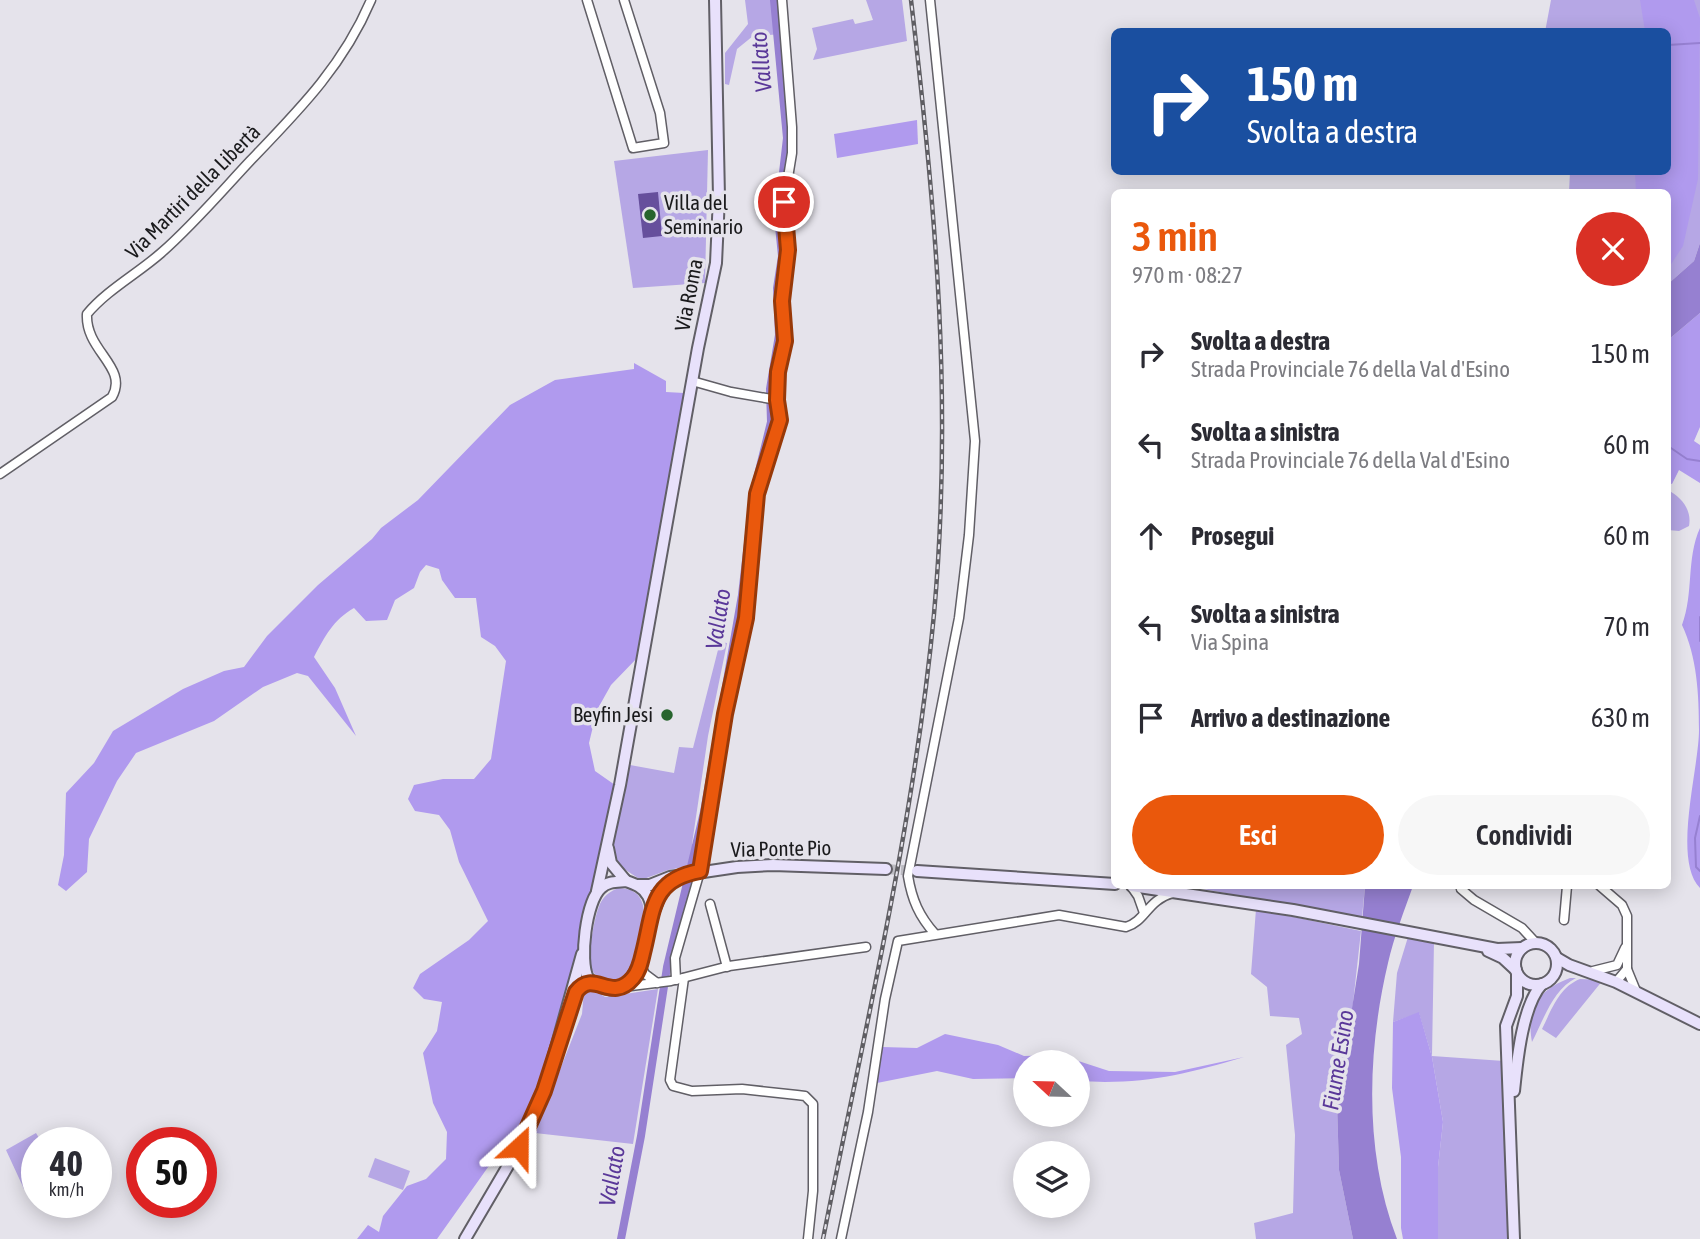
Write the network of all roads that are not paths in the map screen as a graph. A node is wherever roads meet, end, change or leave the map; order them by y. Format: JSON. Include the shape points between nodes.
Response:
{"nodes":[{"id":1,"x":371,"y":0,"type":"edge"},
{"id":2,"x":587,"y":0,"type":"edge"},
{"id":3,"x":624,"y":0,"type":"edge"},
{"id":4,"x":715,"y":0,"type":"edge"},
{"id":5,"x":782,"y":0,"type":"edge"},
{"id":6,"x":930,"y":0,"type":"edge"},
{"id":7,"x":692,"y":382,"type":"junction"},
{"id":8,"x":773,"y":399,"type":"junction"},
{"id":9,"x":0,"y":474,"type":"edge"},
{"id":10,"x":608,"y":840,"type":"junction"},
{"id":11,"x":886,"y":869,"type":"tunnel mouth"},
{"id":12,"x":917,"y":871,"type":"tunnel mouth"},
{"id":13,"x":698,"y":872,"type":"junction"},
{"id":14,"x":680,"y":875,"type":"junction"},
{"id":15,"x":626,"y":881,"type":"junction"},
{"id":16,"x":1111,"y":884,"type":"edge"},
{"id":17,"x":638,"y":885,"type":"junction"},
{"id":18,"x":1134,"y":889,"type":"edge"},
{"id":19,"x":1149,"y":889,"type":"edge"},
{"id":20,"x":1150,"y":889,"type":"edge"},
{"id":21,"x":1156,"y":889,"type":"edge"},
{"id":22,"x":1462,"y":889,"type":"edge"},
{"id":23,"x":1567,"y":889,"type":"edge"},
{"id":24,"x":1603,"y":889,"type":"edge"},
{"id":25,"x":597,"y":891,"type":"junction"},
{"id":26,"x":1179,"y":893,"type":"junction"},
{"id":27,"x":1153,"y":901,"type":"junction"},
{"id":28,"x":710,"y":904,"type":"dead end"},
{"id":29,"x":1143,"y":913,"type":"junction"},
{"id":30,"x":652,"y":916,"type":"junction"},
{"id":31,"x":1564,"y":920,"type":"dead end"},
{"id":32,"x":935,"y":934,"type":"junction"},
{"id":33,"x":1627,"y":942,"type":"junction"},
{"id":34,"x":1472,"y":944,"type":"junction"},
{"id":35,"x":1527,"y":945,"type":"junction"},
{"id":36,"x":866,"y":947,"type":"dead end"},
{"id":37,"x":582,"y":954,"type":"junction"},
{"id":38,"x":1557,"y":957,"type":"junction"},
{"id":39,"x":640,"y":964,"type":"junction"},
{"id":40,"x":727,"y":967,"type":"junction"},
{"id":41,"x":1628,"y":969,"type":"junction"},
{"id":42,"x":1593,"y":971,"type":"junction"},
{"id":43,"x":1517,"y":972,"type":"junction"},
{"id":44,"x":677,"y":980,"type":"junction"},
{"id":45,"x":592,"y":981,"type":"junction"},
{"id":46,"x":1546,"y":982,"type":"junction"},
{"id":47,"x":1616,"y":982,"type":"junction"},
{"id":48,"x":658,"y":983,"type":"junction"},
{"id":49,"x":623,"y":987,"type":"junction"},
{"id":50,"x":1636,"y":991,"type":"junction"},
{"id":51,"x":566,"y":1017,"type":"junction"},
{"id":52,"x":1700,"y":1024,"type":"edge"},
{"id":53,"x":1511,"y":1122,"type":"junction"},
{"id":54,"x":465,"y":1239,"type":"edge"},
{"id":55,"x":808,"y":1239,"type":"edge"},
{"id":56,"x":841,"y":1239,"type":"edge"},
{"id":57,"x":1514,"y":1239,"type":"edge"}],
"edges":[{"from":1,"to":9,"type":"street","name":"Via Martiri della Libertà","via":[[338,63],[313,94],[181,235],[87,314],[90,337],[116,373],[117,389],[112,397]]},
{"from":2,"to":3,"type":"street","via":[[633,149],[664,143],[660,113]]},
{"from":4,"to":7,"type":"main road","name":"Via Roma","via":[[716,263]]},
{"from":5,"to":8,"type":"street","via":[[792,153],[784,202],[788,250],[782,301],[785,341]]},
{"from":6,"to":32,"type":"street","via":[[975,441],[958,618],[908,869],[911,897]]},
{"from":7,"to":8,"type":"street"},
{"from":7,"to":10,"type":"main road","name":"Via Roma"},
{"from":8,"to":13,"type":"street","via":[[780,420],[757,494],[746,618]]},
{"from":10,"to":15,"type":"main road","via":[[611,863]]},
{"from":10,"to":25,"type":"main road","name":"Via Roma"},
{"from":11,"to":13,"type":"main road","name":"Via Ponte Pio","via":[[773,865]]},
{"from":12,"to":16,"type":"main road"},
{"from":13,"to":14,"type":"main road","name":"Via Ponte Pio"},
{"from":13,"to":44,"type":"street","via":[[675,958]]},
{"from":14,"to":17,"type":"main road","name":"Via Ponte Pio"},
{"from":14,"to":30,"type":"main road","via":[[662,890]]},
{"from":15,"to":17,"type":"main road"},
{"from":15,"to":25,"type":"main road","via":[[608,883]]},
{"from":17,"to":30,"type":"main road","via":[[647,895]]},
{"from":18,"to":29,"type":"street"},
{"from":19,"to":29,"type":"street"},
{"from":20,"to":27,"type":"street"},
{"from":21,"to":26,"type":"main road"},
{"from":22,"to":35,"type":"street","via":[[1522,928]]},
{"from":23,"to":31,"type":"street"},
{"from":24,"to":33,"type":"street","via":[[1627,916]]},
{"from":25,"to":37,"type":"main road"},
{"from":26,"to":27,"type":"street"},
{"from":26,"to":34,"type":"main road"},
{"from":27,"to":29,"type":"street"},
{"from":28,"to":40,"type":"street"},
{"from":29,"to":32,"type":"street","via":[[1126,927],[1059,915]]},
{"from":30,"to":39,"type":"main road"},
{"from":32,"to":56,"type":"street","via":[[898,940]]},
{"from":33,"to":41,"type":"street"},
{"from":33,"to":42,"type":"street","via":[[1617,965]]},
{"from":34,"to":35,"type":"main road","via":[[1506,950]]},
{"from":34,"to":43,"type":"main road","via":[[1503,958]]},
{"from":35,"to":38,"type":"main road","via":[[1548,946]]},
{"from":35,"to":43,"type":"main road","via":[[1516,956]]},
{"from":36,"to":40,"type":"street"},
{"from":37,"to":45,"type":"main road"},
{"from":37,"to":51,"type":"main road"},
{"from":38,"to":42,"type":"main road"},
{"from":38,"to":46,"type":"main road","via":[[1556,972]]},
{"from":39,"to":48,"type":"street"},
{"from":39,"to":49,"type":"main road"},
{"from":40,"to":44,"type":"street"},
{"from":41,"to":47,"type":"street"},
{"from":41,"to":50,"type":"street"},
{"from":42,"to":46,"type":"main road"},
{"from":42,"to":47,"type":"main road"},
{"from":43,"to":46,"type":"main road","via":[[1528,984]]},
{"from":43,"to":53,"type":"main road","via":[[1517,996],[1506,1026]]},
{"from":44,"to":48,"type":"street"},
{"from":44,"to":55,"type":"street","via":[[673,1086],[692,1091],[742,1089],[805,1096],[813,1104]]},
{"from":45,"to":49,"type":"main road","via":[[610,989]]},
{"from":45,"to":51,"type":"main road","via":[[580,987]]},
{"from":46,"to":53,"type":"main road","via":[[1532,1000],[1526,1021]]},
{"from":47,"to":50,"type":"main road"},
{"from":48,"to":49,"type":"street"},
{"from":50,"to":52,"type":"main road"},
{"from":51,"to":54,"type":"main road","via":[[544,1091],[519,1147]]},
{"from":53,"to":57,"type":"main road"}]}
